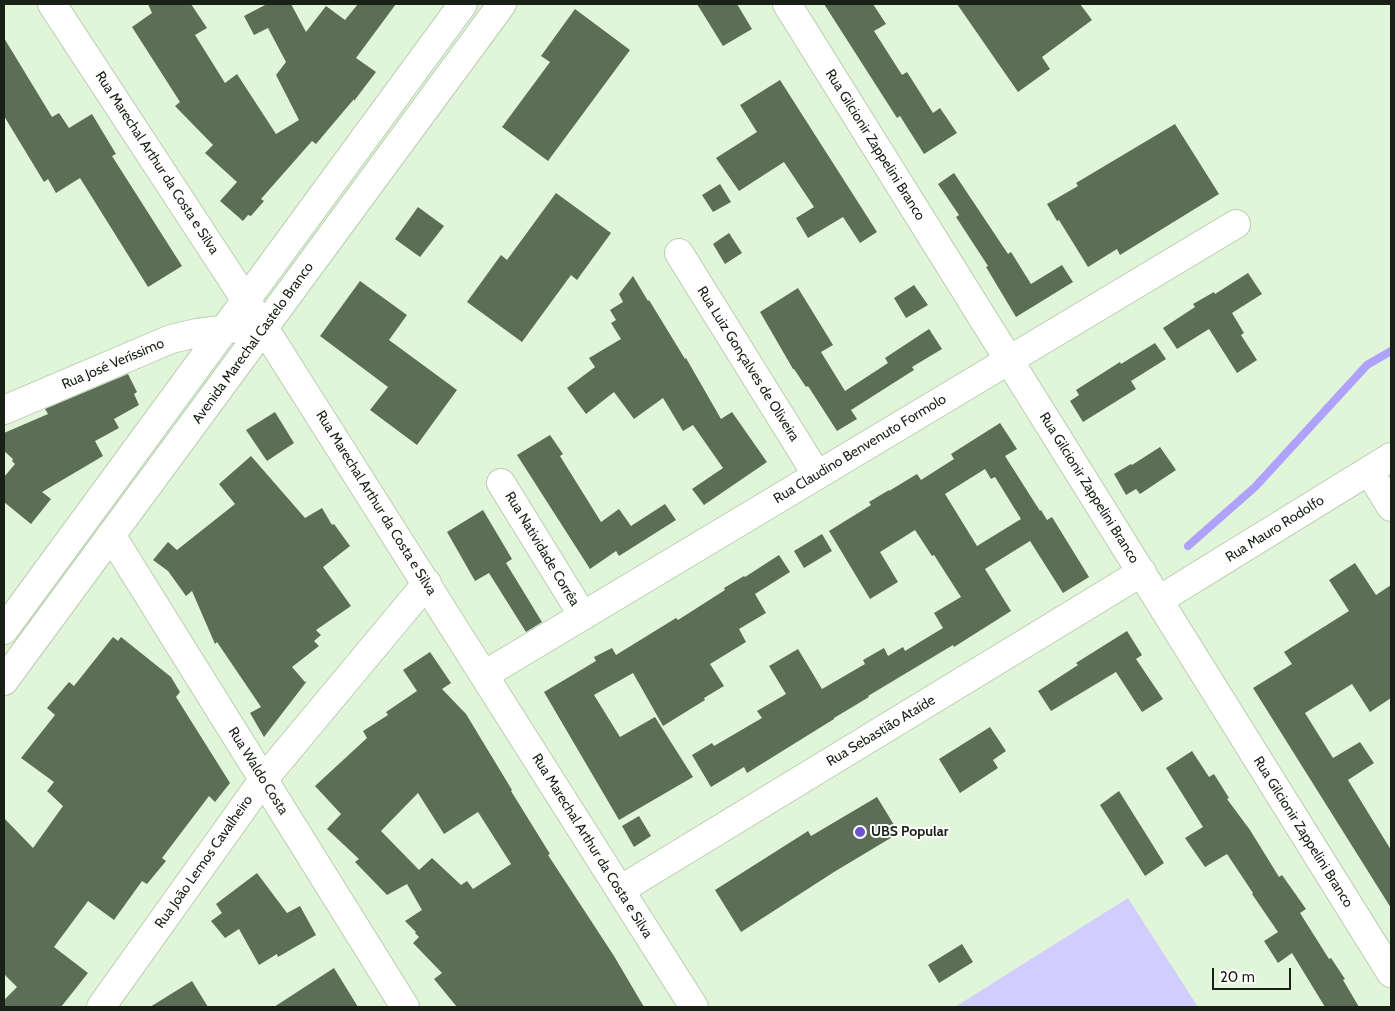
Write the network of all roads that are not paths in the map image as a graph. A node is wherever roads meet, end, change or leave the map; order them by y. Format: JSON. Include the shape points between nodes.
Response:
{"nodes":[{"id":1,"x":52,"y":4,"type":"edge"},
{"id":2,"x":463,"y":4,"type":"edge"},
{"id":3,"x":502,"y":4,"type":"edge"},
{"id":4,"x":787,"y":4,"type":"edge"},
{"id":5,"x":1236,"y":224,"type":"dead end"},
{"id":6,"x":679,"y":253,"type":"dead end"},
{"id":7,"x":246,"y":299,"type":"junction"},
{"id":8,"x":264,"y":328,"type":"junction"},
{"id":9,"x":225,"y":329,"type":"junction"},
{"id":10,"x":1009,"y":360,"type":"junction"},
{"id":11,"x":4,"y":410,"type":"edge"},
{"id":12,"x":1380,"y":464,"type":"edge"},
{"id":13,"x":817,"y":475,"type":"junction"},
{"id":14,"x":502,"y":483,"type":"dead end"},
{"id":15,"x":1391,"y":507,"type":"edge"},
{"id":16,"x":111,"y":535,"type":"junction"},
{"id":17,"x":1142,"y":572,"type":"junction"},
{"id":18,"x":427,"y":583,"type":"junction"},
{"id":19,"x":1159,"y":600,"type":"junction"},
{"id":20,"x":583,"y":616,"type":"junction"},
{"id":21,"x":4,"y":630,"type":"edge"},
{"id":22,"x":484,"y":675,"type":"junction"},
{"id":23,"x":4,"y":681,"type":"edge"},
{"id":24,"x":263,"y":780,"type":"junction"},
{"id":25,"x":620,"y":890,"type":"junction"},
{"id":26,"x":1391,"y":973,"type":"edge"},
{"id":27,"x":101,"y":1007,"type":"edge"},
{"id":28,"x":404,"y":1007,"type":"edge"},
{"id":29,"x":694,"y":1007,"type":"edge"}],
"edges":[{"from":1,"to":7,"type":"street","name":"Rua Marechal Arthur da Costa e Silva"},
{"from":2,"to":7,"type":"street"},
{"from":3,"to":8,"type":"street","name":"Avenida Marechal Castelo Branco"},
{"from":4,"to":10,"type":"street","name":"Rua Gilcionir Zappelini Branco"},
{"from":5,"to":10,"type":"street","name":"Rua Claudino Benvenuto Formolo"},
{"from":6,"to":13,"type":"street","name":"Rua Luiz Gonçalves de Oliveira"},
{"from":7,"to":8,"type":"street","name":"Rua Marechal Arthur da Costa e Silva"},
{"from":7,"to":9,"type":"street"},
{"from":8,"to":9,"type":"street","name":"Rua José Veríssimo"},
{"from":8,"to":16,"type":"street","name":"Avenida Marechal Castelo Branco"},
{"from":8,"to":18,"type":"street","name":"Rua Marechal Arthur da Costa e Silva"},
{"from":9,"to":11,"type":"street","name":"Rua José Veríssimo","via":[[172,339]]},
{"from":9,"to":21,"type":"street"},
{"from":10,"to":13,"type":"street","name":"Rua Claudino Benvenuto Formolo"},
{"from":10,"to":17,"type":"street","name":"Rua Gilcionir Zappelini Branco"},
{"from":12,"to":15,"type":"street"},
{"from":12,"to":19,"type":"street","name":"Rua Mauro Rodolfo"},
{"from":13,"to":20,"type":"street","name":"Rua Claudino Benvenuto Formolo"},
{"from":14,"to":20,"type":"street","name":"Rua Natividade Corrêa"},
{"from":16,"to":23,"type":"street","name":"Avenida Marechal Castelo Branco"},
{"from":16,"to":24,"type":"street","name":"Rua Waldo Costa"},
{"from":17,"to":19,"type":"street","name":"Rua Gilcionir Zappelini Branco"},
{"from":17,"to":25,"type":"street","name":"Rua Sebastião Ataíde"},
{"from":18,"to":22,"type":"street","name":"Rua Marechal Arthur da Costa e Silva"},
{"from":18,"to":24,"type":"street","name":"Rua João Lemos Cavalheiro"},
{"from":19,"to":26,"type":"street","name":"Rua Gilcionir Zappelini Branco"},
{"from":20,"to":22,"type":"street","name":"Rua Claudino Benvenuto Formolo"},
{"from":22,"to":25,"type":"street","name":"Rua Marechal Arthur da Costa e Silva"},
{"from":24,"to":27,"type":"street","name":"Rua João Lemos Cavalheiro"},
{"from":24,"to":28,"type":"street","name":"Rua Waldo Costa"},
{"from":25,"to":29,"type":"street","name":"Rua Marechal Arthur da Costa e Silva"}]}
